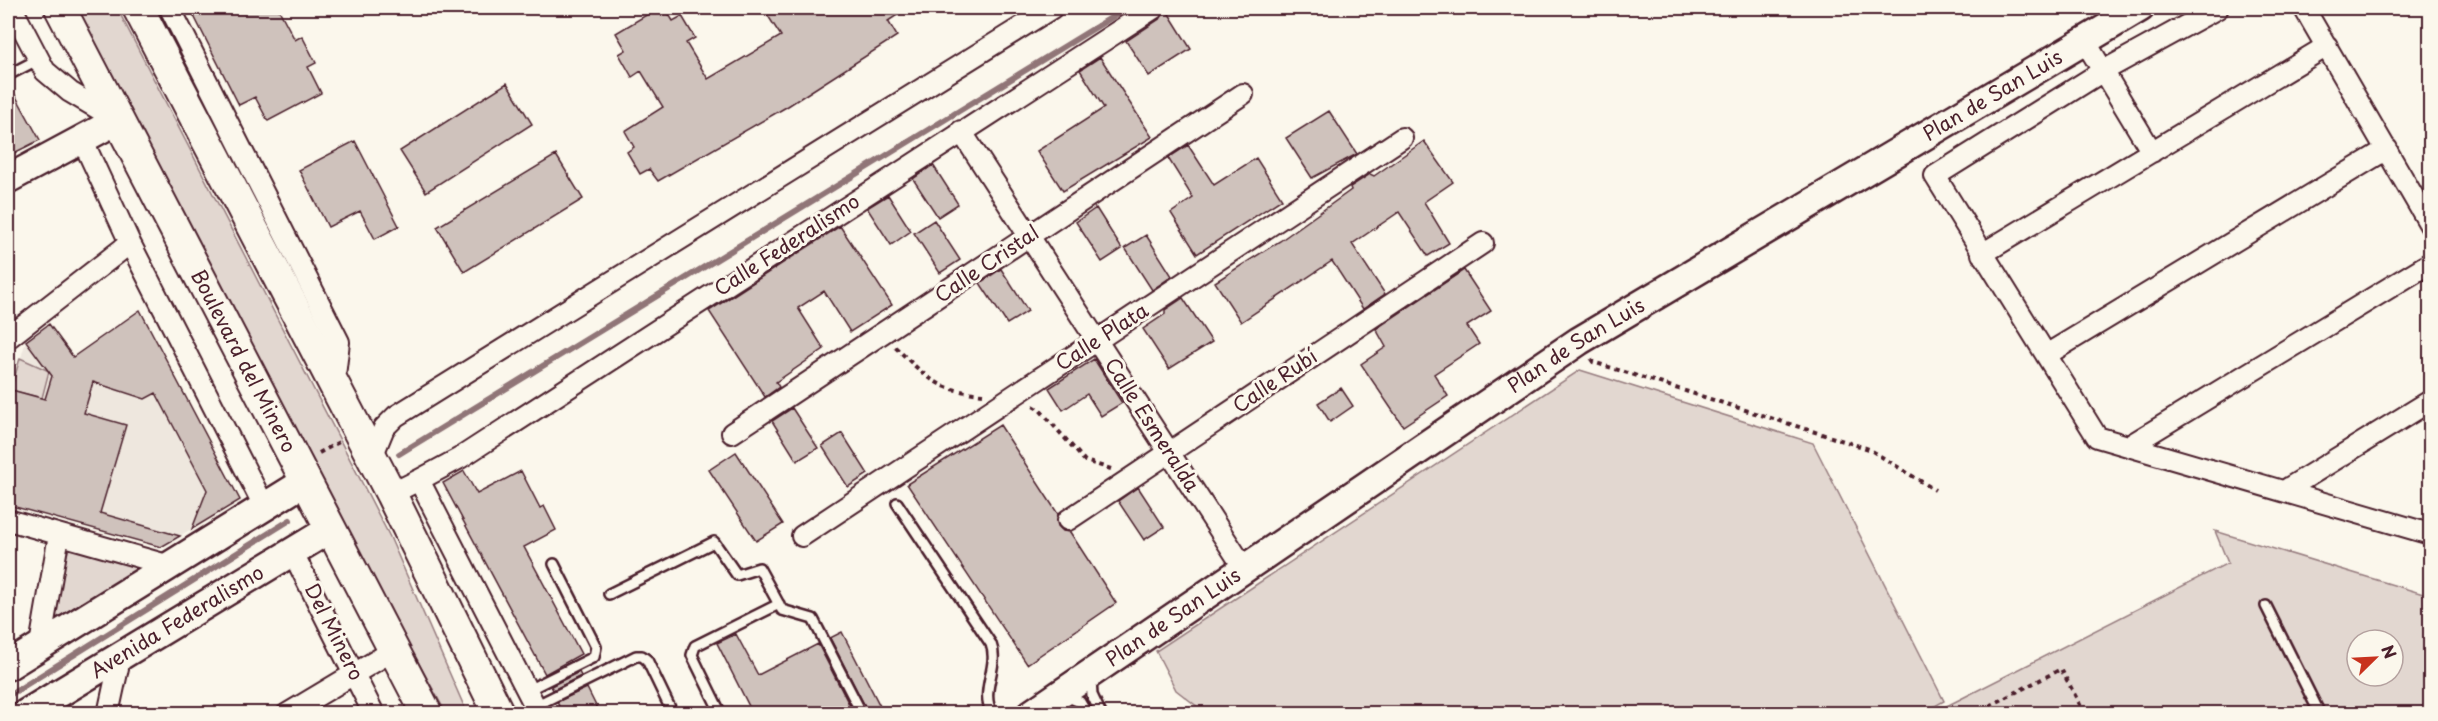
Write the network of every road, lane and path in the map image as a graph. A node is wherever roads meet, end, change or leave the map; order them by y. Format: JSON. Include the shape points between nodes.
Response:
{"nodes":[{"id":1,"x":12,"y":8,"type":"edge"},
{"id":2,"x":60,"y":8,"type":"edge"},
{"id":3,"x":138,"y":8,"type":"edge"},
{"id":4,"x":170,"y":8,"type":"edge"},
{"id":5,"x":1052,"y":8,"type":"edge"},
{"id":6,"x":1154,"y":8,"type":"edge"},
{"id":7,"x":2140,"y":8,"type":"edge"},
{"id":8,"x":2218,"y":8,"type":"edge"},
{"id":9,"x":2304,"y":8,"type":"edge"},
{"id":10,"x":2085,"y":41,"type":"junction"},
{"id":11,"x":2327,"y":46,"type":"junction"},
{"id":12,"x":39,"y":59,"type":"junction"},
{"id":13,"x":2103,"y":71,"type":"junction"},
{"id":14,"x":8,"y":75,"type":"edge"},
{"id":15,"x":1243,"y":94,"type":"dead end"},
{"id":16,"x":118,"y":120,"type":"junction"},
{"id":17,"x":961,"y":131,"type":"junction"},
{"id":18,"x":1402,"y":138,"type":"dead end"},
{"id":19,"x":82,"y":139,"type":"junction"},
{"id":20,"x":2387,"y":149,"type":"junction"},
{"id":21,"x":2152,"y":152,"type":"junction"},
{"id":22,"x":8,"y":179,"type":"edge"},
{"id":23,"x":2430,"y":225,"type":"edge"},
{"id":24,"x":1029,"y":236,"type":"junction"},
{"id":25,"x":130,"y":243,"type":"junction"},
{"id":26,"x":1483,"y":243,"type":"dead end"},
{"id":27,"x":1982,"y":254,"type":"junction"},
{"id":28,"x":2430,"y":263,"type":"edge"},
{"id":29,"x":8,"y":338,"type":"edge"},
{"id":30,"x":1097,"y":340,"type":"junction"},
{"id":31,"x":1580,"y":341,"type":"junction"},
{"id":32,"x":2046,"y":355,"type":"junction"},
{"id":33,"x":334,"y":384,"type":"junction"},
{"id":34,"x":2430,"y":401,"type":"edge"},
{"id":35,"x":732,"y":433,"type":"dead end"},
{"id":36,"x":365,"y":444,"type":"junction"},
{"id":37,"x":2129,"y":446,"type":"junction"},
{"id":38,"x":1169,"y":452,"type":"junction"},
{"id":39,"x":302,"y":473,"type":"junction"},
{"id":40,"x":419,"y":480,"type":"junction"},
{"id":41,"x":1935,"y":490,"type":"dead end"},
{"id":42,"x":2284,"y":491,"type":"junction"},
{"id":43,"x":390,"y":494,"type":"junction"},
{"id":44,"x":897,"y":503,"type":"dead end"},
{"id":45,"x":264,"y":506,"type":"junction"},
{"id":46,"x":8,"y":520,"type":"edge"},
{"id":47,"x":1068,"y":520,"type":"dead end"},
{"id":48,"x":330,"y":530,"type":"junction"},
{"id":49,"x":2430,"y":534,"type":"edge"},
{"id":50,"x":59,"y":535,"type":"junction"},
{"id":51,"x":802,"y":536,"type":"dead end"},
{"id":52,"x":292,"y":552,"type":"junction"},
{"id":53,"x":554,"y":564,"type":"dead end"},
{"id":54,"x":167,"y":566,"type":"junction"},
{"id":55,"x":1244,"y":568,"type":"junction"},
{"id":56,"x":609,"y":594,"type":"dead end"},
{"id":57,"x":779,"y":604,"type":"junction"},
{"id":58,"x":2266,"y":606,"type":"dead end"},
{"id":59,"x":40,"y":645,"type":"junction"},
{"id":60,"x":394,"y":650,"type":"junction"},
{"id":61,"x":121,"y":654,"type":"junction"},
{"id":62,"x":8,"y":666,"type":"edge"},
{"id":63,"x":354,"y":673,"type":"junction"},
{"id":64,"x":1091,"y":673,"type":"junction"},
{"id":65,"x":534,"y":703,"type":"edge"},
{"id":66,"x":1045,"y":708,"type":"edge"},
{"id":67,"x":26,"y":714,"type":"edge"},
{"id":68,"x":108,"y":714,"type":"edge"},
{"id":69,"x":287,"y":714,"type":"edge"},
{"id":70,"x":374,"y":714,"type":"edge"},
{"id":71,"x":427,"y":714,"type":"edge"},
{"id":72,"x":499,"y":714,"type":"edge"},
{"id":73,"x":673,"y":714,"type":"edge"},
{"id":74,"x":721,"y":714,"type":"edge"},
{"id":75,"x":862,"y":714,"type":"edge"},
{"id":76,"x":993,"y":714,"type":"edge"},
{"id":77,"x":1087,"y":714,"type":"edge"},
{"id":78,"x":1101,"y":714,"type":"edge"},
{"id":79,"x":1974,"y":714,"type":"edge"},
{"id":80,"x":2085,"y":714,"type":"edge"},
{"id":81,"x":2320,"y":714,"type":"edge"}],
"edges":[{"from":1,"to":12,"type":"street"},
{"from":2,"to":16,"type":"main road","name":"Boulevard del Minero"},
{"from":3,"to":33,"type":"main road"},
{"from":4,"to":33,"type":"street","via":[[339,342]]},
{"from":5,"to":36,"type":"street","via":[[396,416]]},
{"from":6,"to":17,"type":"street","name":"Calle Federalismo"},
{"from":7,"to":10,"type":"street","name":"Plan de San Luis"},
{"from":8,"to":13,"type":"street"},
{"from":9,"to":11,"type":"street"},
{"from":10,"to":13,"type":"street"},
{"from":10,"to":31,"type":"street","name":"Plan de San Luis"},
{"from":11,"to":20,"type":"street"},
{"from":11,"to":21,"type":"street"},
{"from":12,"to":14,"type":"lane"},
{"from":12,"to":16,"type":"street","via":[[45,71],[70,92]]},
{"from":13,"to":21,"type":"street"},
{"from":13,"to":27,"type":"street","via":[[1935,176]]},
{"from":15,"to":24,"type":"street","name":"Calle Cristal"},
{"from":16,"to":19,"type":"street"},
{"from":16,"to":39,"type":"main road","name":"Boulevard del Minero"},
{"from":17,"to":24,"type":"street","name":"Calle Esmeralda"},
{"from":17,"to":40,"type":"street","name":"Calle Federalismo","via":[[460,458]]},
{"from":18,"to":30,"type":"street","name":"Calle Plata"},
{"from":19,"to":22,"type":"street"},
{"from":19,"to":25,"type":"street"},
{"from":20,"to":23,"type":"street"},
{"from":20,"to":32,"type":"street"},
{"from":21,"to":27,"type":"street"},
{"from":24,"to":30,"type":"street","name":"Calle Esmeralda"},
{"from":24,"to":35,"type":"street","name":"Calle Cristal"},
{"from":25,"to":29,"type":"street"},
{"from":25,"to":45,"type":"street"},
{"from":26,"to":38,"type":"street","name":"Calle Rubí"},
{"from":27,"to":32,"type":"street"},
{"from":28,"to":37,"type":"street"},
{"from":30,"to":38,"type":"street","name":"Calle Esmeralda"},
{"from":30,"to":51,"type":"street","name":"Calle Plata"},
{"from":31,"to":41,"type":"path","via":[[1593,362],[1869,449]]},
{"from":31,"to":55,"type":"street","name":"Plan de San Luis"},
{"from":32,"to":37,"type":"street","via":[[2097,437]]},
{"from":33,"to":36,"type":"main road"},
{"from":34,"to":42,"type":"street"},
{"from":36,"to":39,"type":"path"},
{"from":36,"to":43,"type":"main road"},
{"from":37,"to":42,"type":"street"},
{"from":38,"to":47,"type":"street","name":"Calle Rubí"},
{"from":38,"to":55,"type":"street","name":"Calle Esmeralda"},
{"from":39,"to":45,"type":"street"},
{"from":39,"to":48,"type":"main road","name":"Boulevard del Minero"},
{"from":40,"to":43,"type":"street","name":"Calle Federalismo"},
{"from":40,"to":65,"type":"street"},
{"from":42,"to":49,"type":"street"},
{"from":43,"to":72,"type":"main road"},
{"from":44,"to":76,"type":"lane","via":[[991,644],[994,652],[987,700]]},
{"from":45,"to":54,"type":"street"},
{"from":46,"to":50,"type":"street"},
{"from":48,"to":52,"type":"street","name":"Avenida Federalismo"},
{"from":48,"to":60,"type":"main road","name":"Boulevard del Minero"},
{"from":50,"to":54,"type":"street"},
{"from":50,"to":59,"type":"street"},
{"from":52,"to":61,"type":"street","name":"Avenida Federalismo"},
{"from":52,"to":63,"type":"street","name":"Del Minero"},
{"from":53,"to":65,"type":"lane","via":[[597,652]]},
{"from":54,"to":59,"type":"street"},
{"from":55,"to":64,"type":"street","name":"Plan de San Luis"},
{"from":56,"to":57,"type":"lane","via":[[714,542],[737,575],[759,568]]},
{"from":57,"to":74,"type":"lane","via":[[692,650]]},
{"from":57,"to":75,"type":"lane","via":[[786,613],[813,619]]},
{"from":58,"to":81,"type":"lane"},
{"from":59,"to":62,"type":"street"},
{"from":60,"to":63,"type":"street"},
{"from":60,"to":71,"type":"main road","name":"Boulevard del Minero"},
{"from":61,"to":67,"type":"street","name":"Avenida Federalismo"},
{"from":61,"to":68,"type":"street"},
{"from":63,"to":69,"type":"street"},
{"from":63,"to":70,"type":"street","name":"Del Minero"},
{"from":64,"to":66,"type":"street","name":"Plan de San Luis"},
{"from":64,"to":78,"type":"lane","via":[[1092,694]]},
{"from":65,"to":73,"type":"lane","via":[[642,656]]},
{"from":66,"to":77,"type":"lane","via":[[1080,702]]},
{"from":79,"to":80,"type":"path","via":[[2061,669]]}]}
